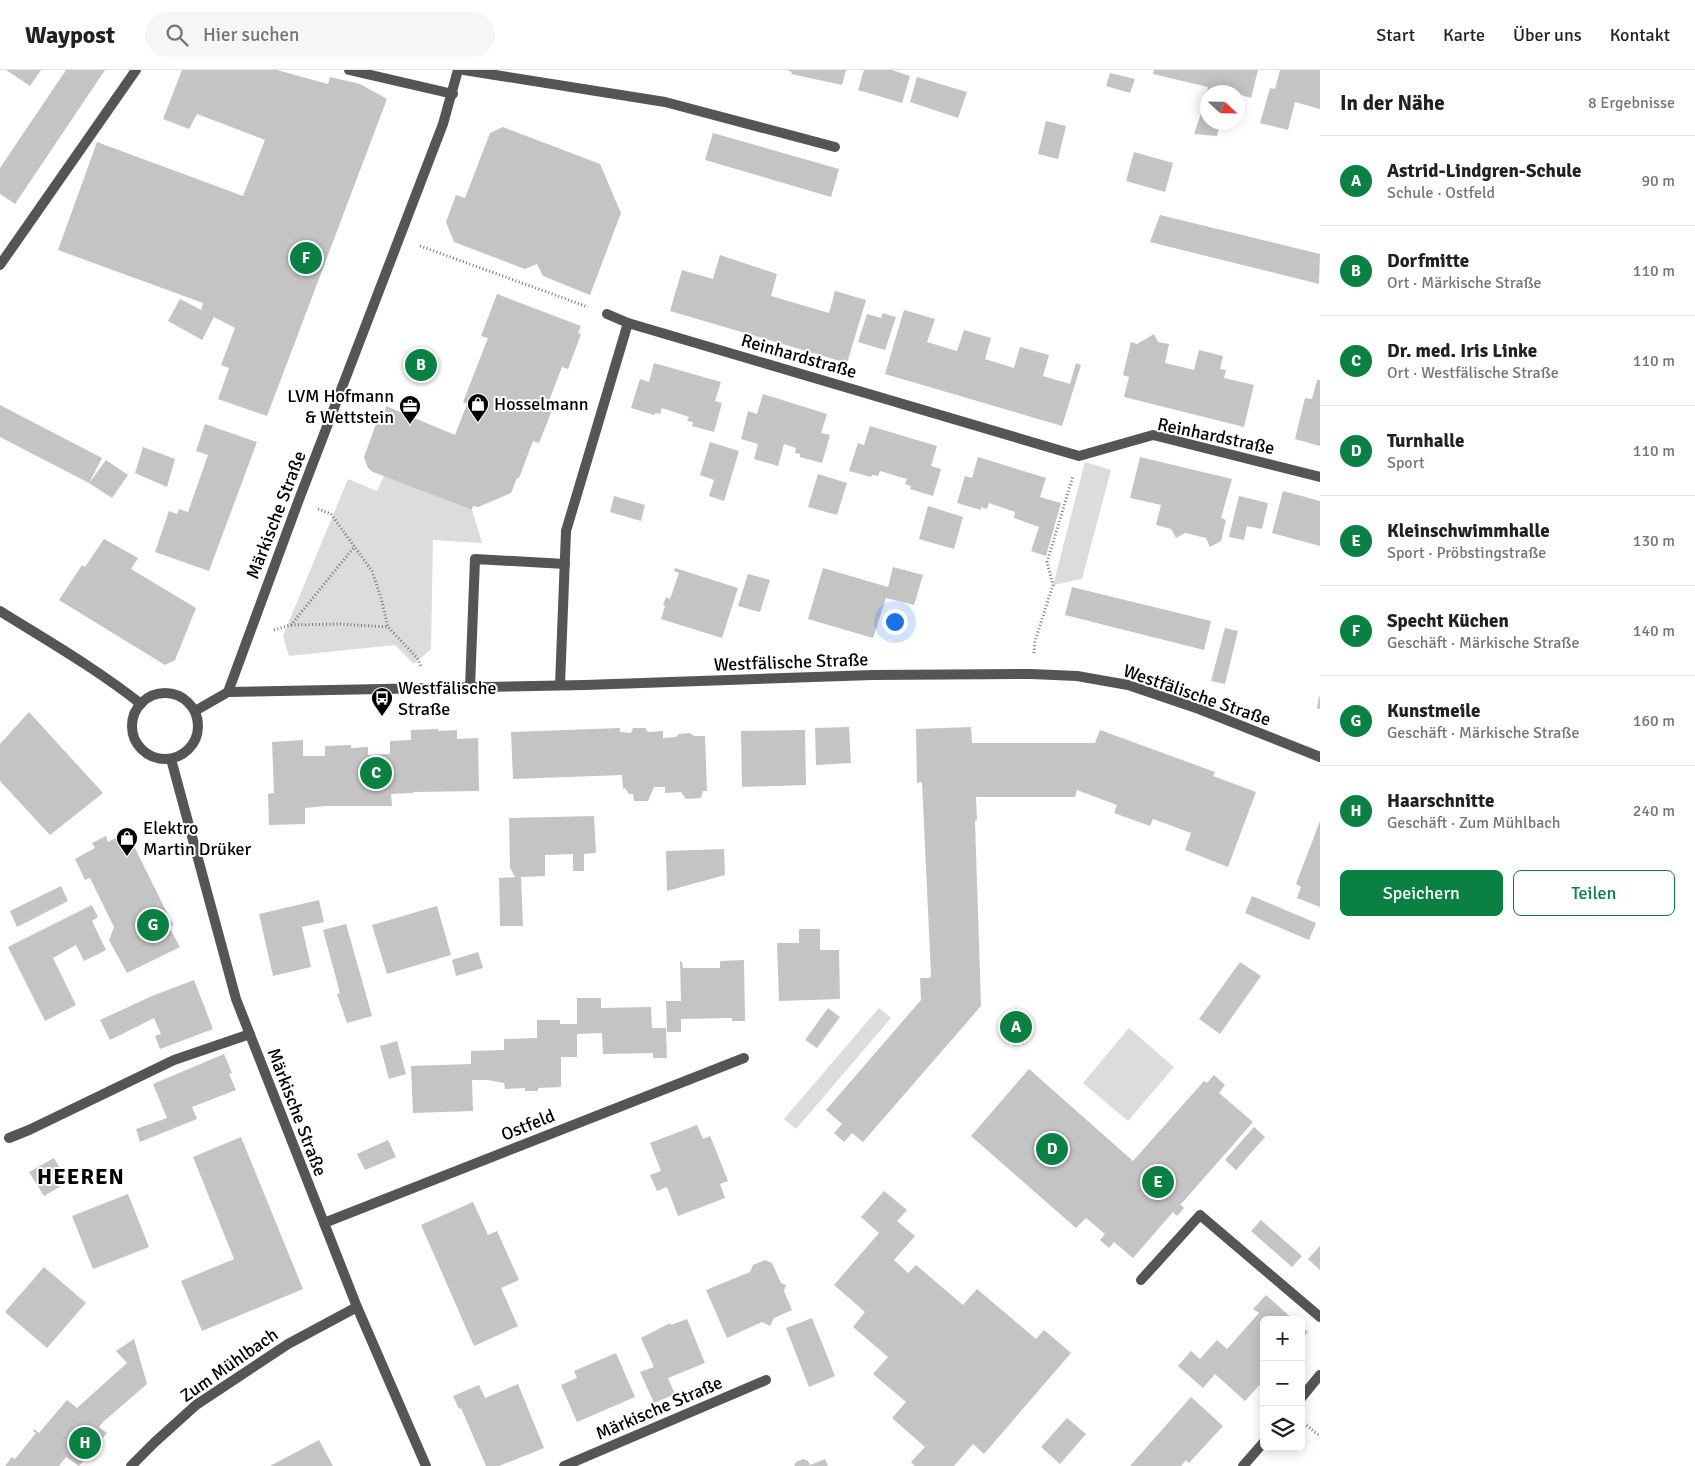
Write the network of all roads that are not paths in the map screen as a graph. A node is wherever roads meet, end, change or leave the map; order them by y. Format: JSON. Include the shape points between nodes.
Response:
{"nodes":[{"id":1,"x":136,"y":70,"type":"edge"},
{"id":2,"x":349,"y":70,"type":"edge"},
{"id":3,"x":458,"y":70,"type":"edge"},
{"id":4,"x":464,"y":70,"type":"edge"},
{"id":5,"x":453,"y":94,"type":"junction"},
{"id":6,"x":835,"y":147,"type":"dead end"},
{"id":7,"x":0,"y":265,"type":"edge"},
{"id":8,"x":607,"y":314,"type":"road end"},
{"id":9,"x":628,"y":323,"type":"junction"},
{"id":10,"x":1320,"y":477,"type":"edge"},
{"id":11,"x":565,"y":564,"type":"junction"},
{"id":12,"x":0,"y":612,"type":"edge"},
{"id":13,"x":560,"y":685,"type":"junction"},
{"id":14,"x":470,"y":687,"type":"junction"},
{"id":15,"x":228,"y":692,"type":"junction"},
{"id":16,"x":141,"y":704,"type":"junction"},
{"id":17,"x":195,"y":711,"type":"junction"},
{"id":18,"x":1320,"y":757,"type":"edge"},
{"id":19,"x":171,"y":759,"type":"junction"},
{"id":20,"x":250,"y":1034,"type":"junction"},
{"id":21,"x":744,"y":1058,"type":"dead end"},
{"id":22,"x":9,"y":1138,"type":"dead end"},
{"id":23,"x":324,"y":1223,"type":"junction"},
{"id":24,"x":1141,"y":1280,"type":"dead end"},
{"id":25,"x":357,"y":1307,"type":"junction"},
{"id":26,"x":1320,"y":1316,"type":"edge"},
{"id":27,"x":1320,"y":1375,"type":"edge"},
{"id":28,"x":766,"y":1380,"type":"dead end"},
{"id":29,"x":1305,"y":1393,"type":"edge"},
{"id":30,"x":1260,"y":1447,"type":"edge"},
{"id":31,"x":131,"y":1466,"type":"edge"},
{"id":32,"x":426,"y":1466,"type":"edge"},
{"id":33,"x":564,"y":1466,"type":"edge"},
{"id":34,"x":1243,"y":1466,"type":"edge"}],
"edges":[{"from":1,"to":7,"type":"street"},
{"from":2,"to":5,"type":"street"},
{"from":3,"to":5,"type":"street","name":"Märkische Straße"},
{"from":4,"to":6,"type":"street","via":[[665,102]]},
{"from":5,"to":15,"type":"street","name":"Märkische Straße"},
{"from":8,"to":9,"type":"street"},
{"from":9,"to":10,"type":"street","name":"Reinhardstraße","via":[[1079,456],[1153,435]]},
{"from":9,"to":11,"type":"street","via":[[566,531]]},
{"from":11,"to":13,"type":"street"},
{"from":11,"to":14,"type":"street","via":[[475,559]]},
{"from":12,"to":16,"type":"street","via":[[104,676]]},
{"from":13,"to":14,"type":"street","name":"Westfälische Straße"},
{"from":13,"to":18,"type":"street","name":"Westfälische Straße","via":[[873,675],[1077,676],[1128,685]]},
{"from":14,"to":15,"type":"street","name":"Westfälische Straße"},
{"from":15,"to":17,"type":"street","name":"Westfälische Straße"},
{"from":16,"to":17,"type":"street","via":[[151,696],[164,693],[187,701]]},
{"from":16,"to":19,"type":"street","via":[[134,715],[136,742],[145,752]]},
{"from":17,"to":19,"type":"street","via":[[197,735],[192,746]]},
{"from":19,"to":20,"type":"street","name":"Märkische Straße","via":[[236,999]]},
{"from":20,"to":22,"type":"street","via":[[174,1060]]},
{"from":20,"to":23,"type":"street","name":"Märkische Straße"},
{"from":21,"to":23,"type":"street","name":"Ostfeld"},
{"from":23,"to":25,"type":"street","name":"Märkische Straße"},
{"from":24,"to":26,"type":"street","via":[[1200,1215]]},
{"from":25,"to":31,"type":"street","name":"Zum Mühlbach","via":[[288,1344],[196,1405]]},
{"from":25,"to":32,"type":"street","name":"Märkische Straße"},
{"from":27,"to":29,"type":"street"},
{"from":28,"to":33,"type":"street","name":"Märkische Straße"},
{"from":30,"to":34,"type":"street"}]}
